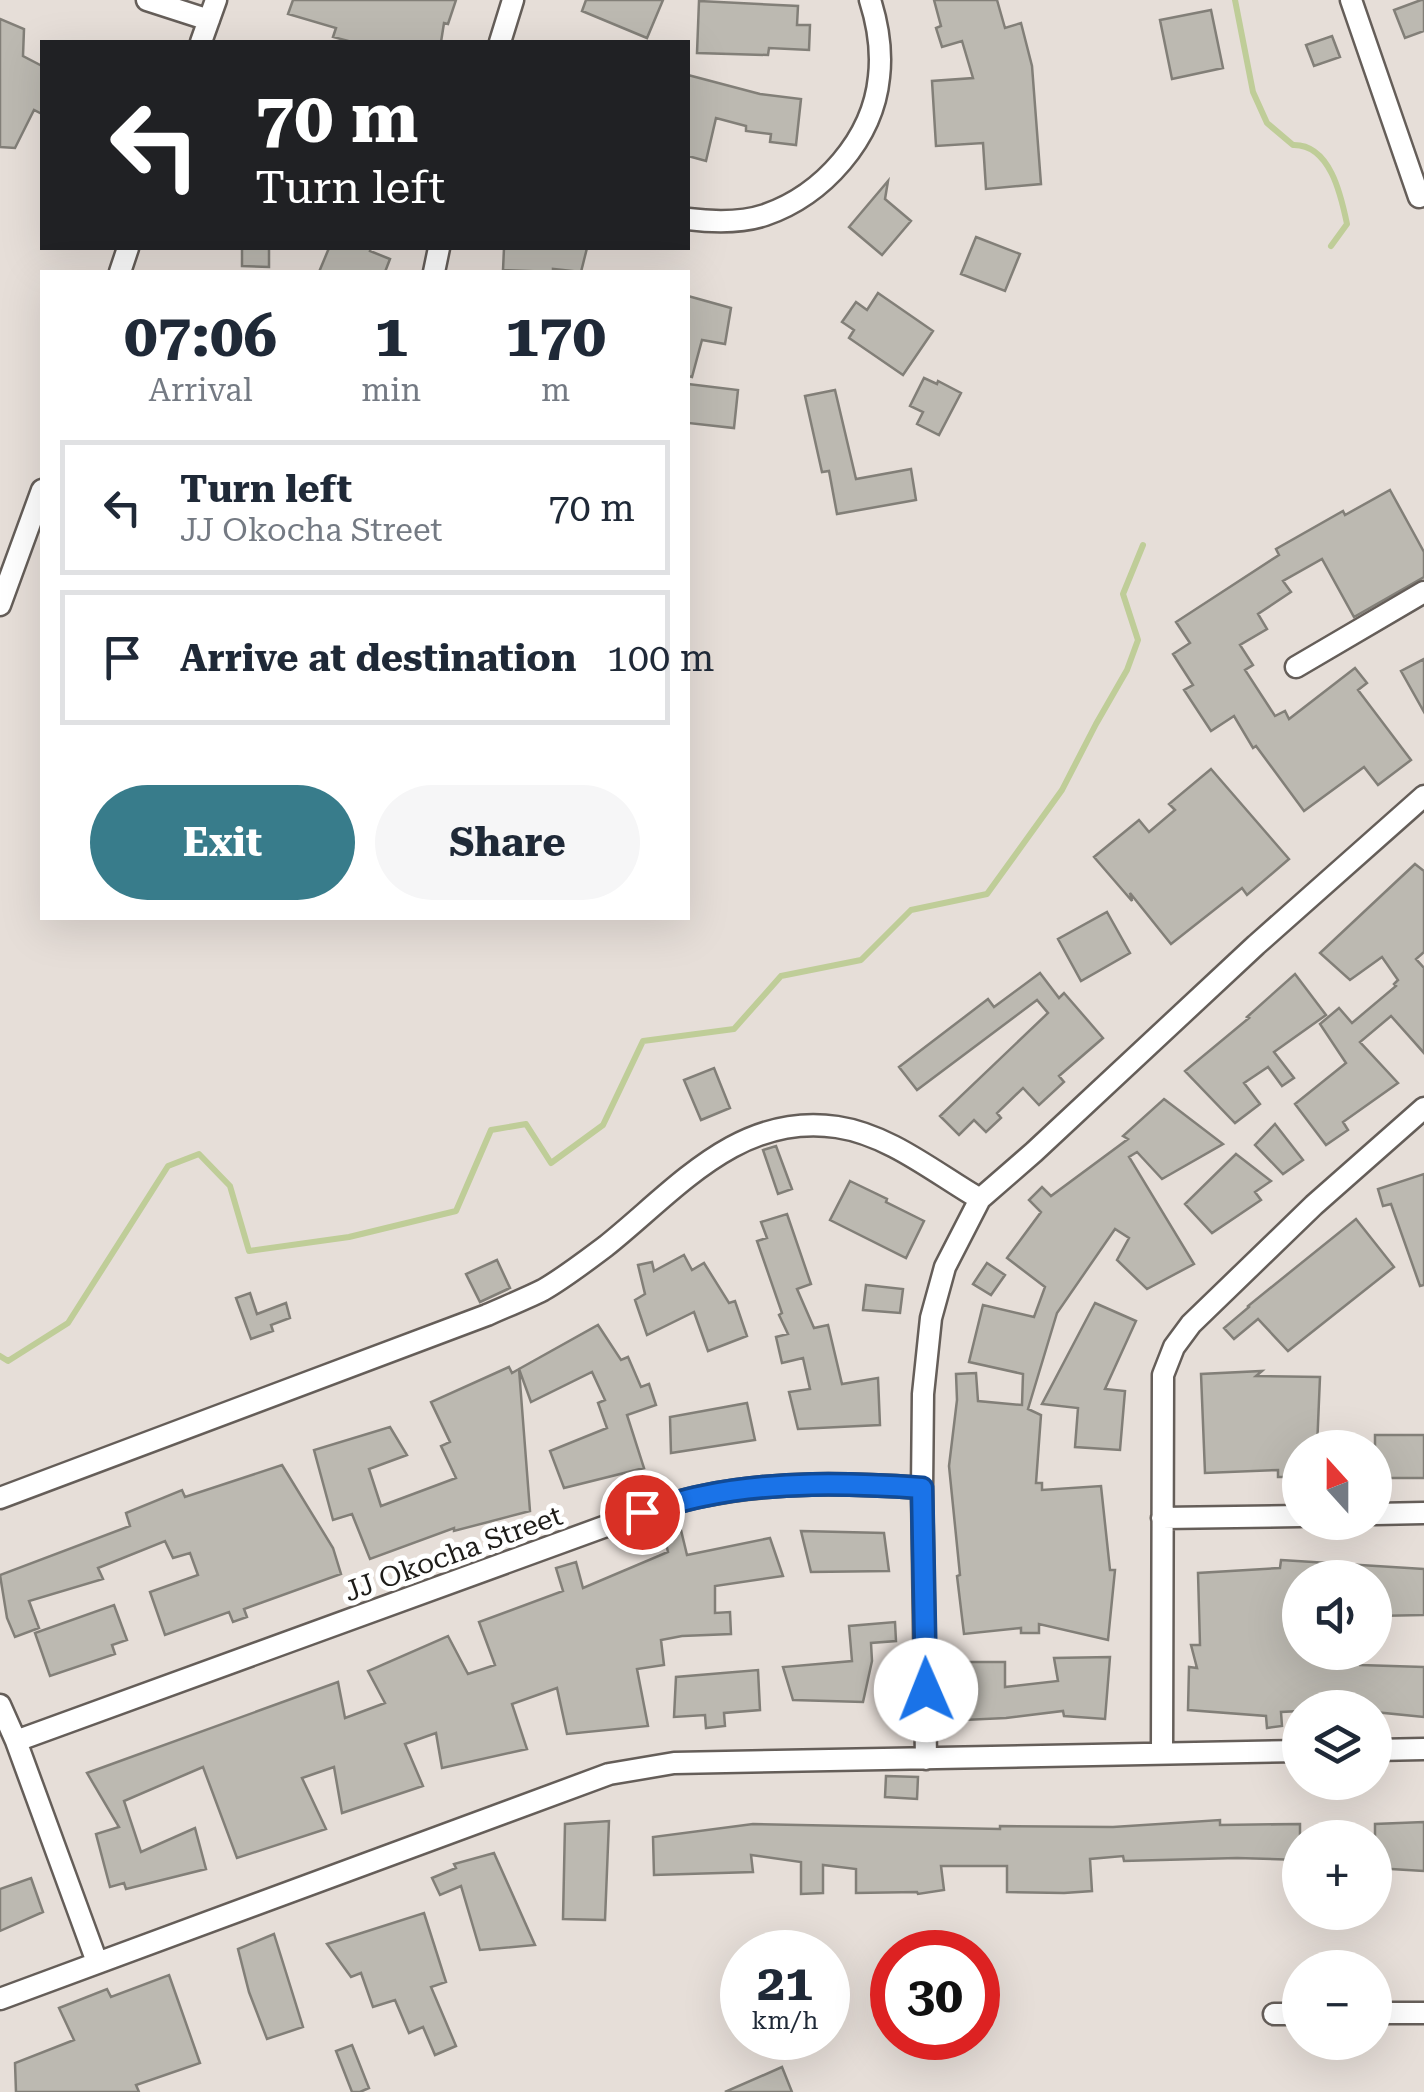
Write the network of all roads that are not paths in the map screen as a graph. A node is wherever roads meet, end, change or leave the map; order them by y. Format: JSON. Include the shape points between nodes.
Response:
{"nodes":[{"id":1,"x":147,"y":0,"type":"edge"},
{"id":2,"x":513,"y":0,"type":"edge"},
{"id":3,"x":870,"y":0,"type":"edge"},
{"id":4,"x":1351,"y":0,"type":"edge"},
{"id":5,"x":212,"y":10,"type":"edge"},
{"id":6,"x":202,"y":40,"type":"edge"},
{"id":7,"x":501,"y":40,"type":"edge"},
{"id":8,"x":1419,"y":197,"type":"dead end"},
{"id":9,"x":690,"y":219,"type":"edge"},
{"id":10,"x":40,"y":495,"type":"edge"},
{"id":11,"x":1424,"y":592,"type":"edge"},
{"id":12,"x":0,"y":605,"type":"edge"},
{"id":13,"x":1296,"y":667,"type":"dead end"},
{"id":14,"x":1424,"y":796,"type":"edge"},
{"id":15,"x":1424,"y":1108,"type":"edge"},
{"id":16,"x":980,"y":1199,"type":"junction"},
{"id":17,"x":922,"y":1488,"type":"junction"},
{"id":18,"x":0,"y":1498,"type":"edge"},
{"id":19,"x":1424,"y":1513,"type":"edge"},
{"id":20,"x":1392,"y":1514,"type":"edge"},
{"id":21,"x":1282,"y":1516,"type":"edge"},
{"id":22,"x":1162,"y":1518,"type":"junction"},
{"id":23,"x":0,"y":1704,"type":"edge"},
{"id":24,"x":16,"y":1741,"type":"junction"},
{"id":25,"x":1424,"y":1749,"type":"edge"},
{"id":26,"x":1392,"y":1750,"type":"edge"},
{"id":27,"x":1282,"y":1751,"type":"edge"},
{"id":28,"x":1162,"y":1753,"type":"junction"},
{"id":29,"x":926,"y":1759,"type":"junction"},
{"id":30,"x":98,"y":1962,"type":"junction"},
{"id":31,"x":0,"y":1999,"type":"edge"},
{"id":32,"x":1392,"y":2013,"type":"edge"},
{"id":33,"x":1424,"y":2013,"type":"edge"},
{"id":34,"x":1274,"y":2014,"type":"dead end"},
{"id":35,"x":1282,"y":2014,"type":"edge"}],
"edges":[{"from":1,"to":5,"type":"street"},
{"from":2,"to":7,"type":"street"},
{"from":3,"to":9,"type":"street","via":[[880,39],[880,79],[867,122],[843,162],[805,194],[764,215]]},
{"from":4,"to":8,"type":"street"},
{"from":5,"to":6,"type":"street"},
{"from":10,"to":12,"type":"street"},
{"from":11,"to":13,"type":"street"},
{"from":14,"to":16,"type":"street"},
{"from":15,"to":22,"type":"street","via":[[1314,1205],[1174,1348],[1164,1375]]},
{"from":16,"to":17,"type":"street","via":[[945,1266],[931,1318]]},
{"from":16,"to":18,"type":"street","via":[[884,1142],[837,1127],[784,1126],[736,1143],[698,1168],[545,1288]]},
{"from":17,"to":24,"type":"street","name":"JJ Okocha Street","via":[[769,1486],[642,1512]]},
{"from":17,"to":29,"type":"street"},
{"from":19,"to":20,"type":"street"},
{"from":21,"to":22,"type":"street"},
{"from":22,"to":28,"type":"street"},
{"from":23,"to":24,"type":"street"},
{"from":24,"to":30,"type":"street"},
{"from":25,"to":26,"type":"street"},
{"from":27,"to":28,"type":"street"},
{"from":28,"to":29,"type":"street"},
{"from":29,"to":30,"type":"street","via":[[674,1763],[609,1774]]},
{"from":30,"to":31,"type":"street"},
{"from":32,"to":33,"type":"street"},
{"from":34,"to":35,"type":"street"}]}
